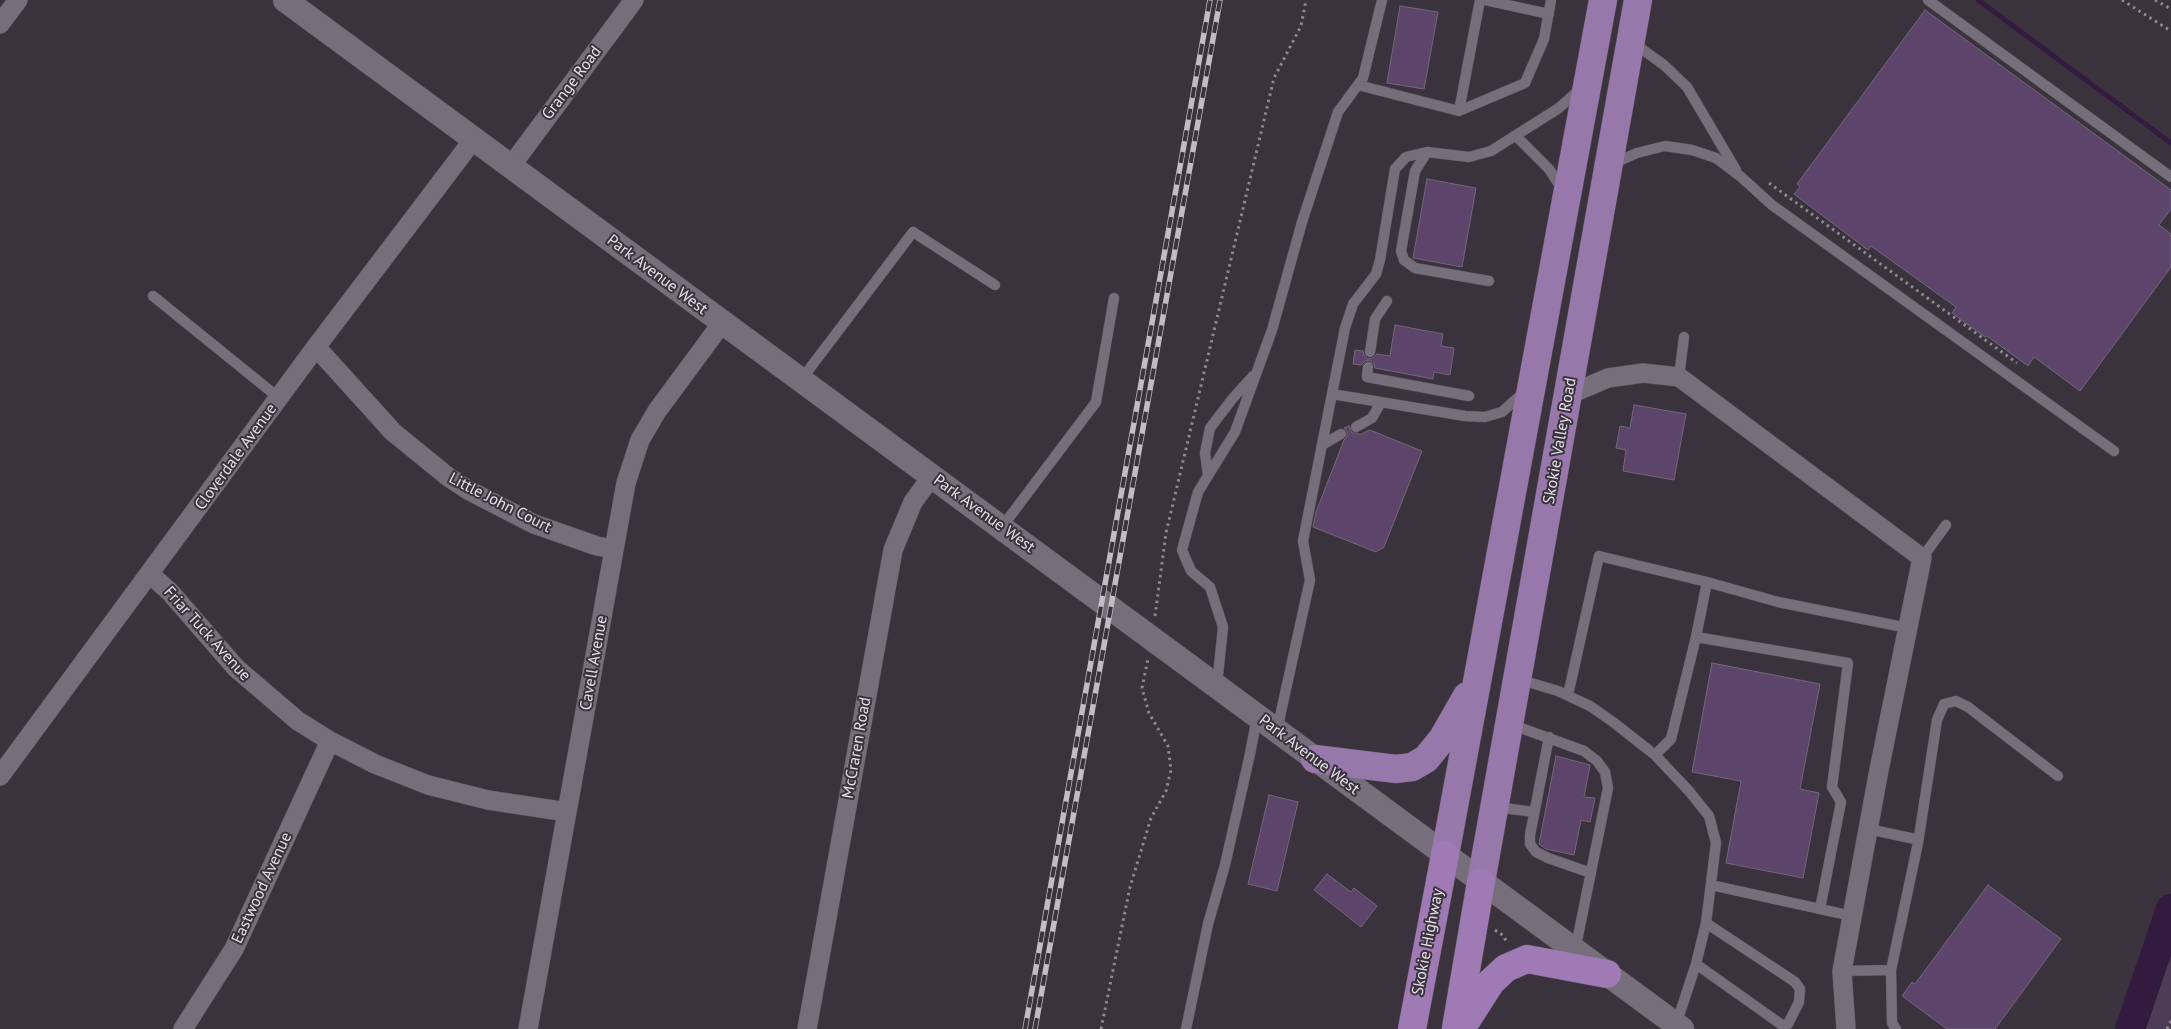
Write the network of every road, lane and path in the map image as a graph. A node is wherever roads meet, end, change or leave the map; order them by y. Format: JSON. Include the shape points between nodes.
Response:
{"nodes":[{"id":1,"x":18,"y":0,"type":"edge"},
{"id":2,"x":285,"y":0,"type":"edge"},
{"id":3,"x":634,"y":0,"type":"edge"},
{"id":4,"x":1382,"y":0,"type":"edge"},
{"id":5,"x":1480,"y":0,"type":"edge"},
{"id":6,"x":1485,"y":0,"type":"edge"},
{"id":7,"x":1551,"y":0,"type":"edge"},
{"id":8,"x":1603,"y":0,"type":"edge"},
{"id":9,"x":1638,"y":0,"type":"edge"},
{"id":10,"x":1928,"y":0,"type":"edge"},
{"id":11,"x":2122,"y":0,"type":"edge"},
{"id":12,"x":2155,"y":0,"type":"edge"},
{"id":13,"x":2171,"y":9,"type":"edge"},
{"id":14,"x":1549,"y":14,"type":"junction"},
{"id":15,"x":0,"y":24,"type":"edge"},
{"id":16,"x":2171,"y":31,"type":"edge"},
{"id":17,"x":1631,"y":42,"type":"junction"},
{"id":18,"x":1588,"y":81,"type":"junction"},
{"id":19,"x":1358,"y":85,"type":"junction"},
{"id":20,"x":1459,"y":111,"type":"junction"},
{"id":21,"x":1516,"y":136,"type":"junction"},
{"id":22,"x":473,"y":140,"type":"junction"},
{"id":23,"x":1427,"y":152,"type":"junction"},
{"id":24,"x":511,"y":166,"type":"junction"},
{"id":25,"x":1608,"y":166,"type":"junction"},
{"id":26,"x":1740,"y":176,"type":"junction"},
{"id":27,"x":2171,"y":177,"type":"edge"},
{"id":28,"x":1768,"y":182,"type":"dead end"},
{"id":29,"x":1567,"y":197,"type":"junction"},
{"id":30,"x":1490,"y":282,"type":"dead end"},
{"id":31,"x":995,"y":285,"type":"dead end"},
{"id":32,"x":153,"y":296,"type":"dead end"},
{"id":33,"x":1114,"y":298,"type":"dead end"},
{"id":34,"x":1387,"y":301,"type":"dead end"},
{"id":35,"x":722,"y":323,"type":"junction"},
{"id":36,"x":1684,"y":337,"type":"dead end"},
{"id":37,"x":316,"y":348,"type":"junction"},
{"id":38,"x":1370,"y":352,"type":"dead end"},
{"id":39,"x":2022,"y":366,"type":"dead end"},
{"id":40,"x":1368,"y":367,"type":"dead end"},
{"id":41,"x":1256,"y":374,"type":"junction"},
{"id":42,"x":1679,"y":377,"type":"junction"},
{"id":43,"x":801,"y":380,"type":"junction"},
{"id":44,"x":1532,"y":385,"type":"junction"},
{"id":45,"x":1332,"y":394,"type":"junction"},
{"id":46,"x":1568,"y":395,"type":"junction"},
{"id":47,"x":1469,"y":396,"type":"dead end"},
{"id":48,"x":279,"y":398,"type":"junction"},
{"id":49,"x":1381,"y":402,"type":"junction"},
{"id":50,"x":1356,"y":427,"type":"dead end"},
{"id":51,"x":1341,"y":434,"type":"dead end"},
{"id":52,"x":1322,"y":445,"type":"junction"},
{"id":53,"x":2114,"y":451,"type":"dead end"},
{"id":54,"x":1208,"y":475,"type":"junction"},
{"id":55,"x":932,"y":476,"type":"junction"},
{"id":56,"x":1946,"y":525,"type":"dead end"},
{"id":57,"x":1002,"y":527,"type":"junction"},
{"id":58,"x":614,"y":549,"type":"junction"},
{"id":59,"x":1922,"y":558,"type":"junction"},
{"id":60,"x":150,"y":574,"type":"junction"},
{"id":61,"x":1707,"y":582,"type":"junction"},
{"id":62,"x":1908,"y":628,"type":"junction"},
{"id":63,"x":1696,"y":636,"type":"junction"},
{"id":64,"x":1518,"y":679,"type":"junction"},
{"id":65,"x":1476,"y":680,"type":"junction"},
{"id":66,"x":1217,"y":686,"type":"junction"},
{"id":67,"x":1568,"y":695,"type":"junction"},
{"id":68,"x":1258,"y":716,"type":"junction"},
{"id":69,"x":1510,"y":724,"type":"junction"},
{"id":70,"x":1277,"y":730,"type":"junction"},
{"id":71,"x":1549,"y":737,"type":"junction"},
{"id":72,"x":330,"y":741,"type":"junction"},
{"id":73,"x":1655,"y":755,"type":"junction"},
{"id":74,"x":1315,"y":759,"type":"junction"},
{"id":75,"x":0,"y":776,"type":"edge"},
{"id":76,"x":2058,"y":776,"type":"dead end"},
{"id":77,"x":1495,"y":807,"type":"junction"},
{"id":78,"x":567,"y":812,"type":"junction"},
{"id":79,"x":1534,"y":812,"type":"junction"},
{"id":80,"x":1868,"y":829,"type":"junction"},
{"id":81,"x":1918,"y":843,"type":"junction"},
{"id":82,"x":1445,"y":855,"type":"junction"},
{"id":83,"x":1591,"y":873,"type":"junction"},
{"id":84,"x":1481,"y":882,"type":"junction"},
{"id":85,"x":1711,"y":885,"type":"junction"},
{"id":86,"x":1820,"y":909,"type":"junction"},
{"id":87,"x":1852,"y":916,"type":"junction"},
{"id":88,"x":1706,"y":923,"type":"junction"},
{"id":89,"x":1495,"y":930,"type":"dead end"},
{"id":90,"x":1507,"y":944,"type":"dead end"},
{"id":91,"x":1575,"y":950,"type":"junction"},
{"id":92,"x":1696,"y":964,"type":"junction"},
{"id":93,"x":1891,"y":970,"type":"junction"},
{"id":94,"x":1842,"y":971,"type":"junction"},
{"id":95,"x":1607,"y":974,"type":"junction"},
{"id":96,"x":2171,"y":1021,"type":"edge"},
{"id":97,"x":1679,"y":1027,"type":"edge"},
{"id":98,"x":183,"y":1029,"type":"edge"},
{"id":99,"x":528,"y":1029,"type":"edge"},
{"id":100,"x":807,"y":1029,"type":"edge"},
{"id":101,"x":1186,"y":1029,"type":"edge"},
{"id":102,"x":1412,"y":1029,"type":"edge"},
{"id":103,"x":1455,"y":1029,"type":"edge"},
{"id":104,"x":1462,"y":1029,"type":"edge"},
{"id":105,"x":1846,"y":1029,"type":"edge"},
{"id":106,"x":1896,"y":1029,"type":"edge"},
{"id":107,"x":2167,"y":1029,"type":"edge"}],
"edges":[{"from":1,"to":15,"type":"street"},
{"from":2,"to":22,"type":"street","name":"Park Avenue West"},
{"from":3,"to":24,"type":"street","name":"Grange Road"},
{"from":4,"to":19,"type":"lane","via":[[1363,78]]},
{"from":5,"to":20,"type":"lane"},
{"from":6,"to":14,"type":"lane"},
{"from":7,"to":14,"type":"lane"},
{"from":8,"to":18,"type":"highway"},
{"from":9,"to":17,"type":"highway","name":"Skokie Valley Road"},
{"from":10,"to":27,"type":"lane"},
{"from":11,"to":16,"type":"path"},
{"from":12,"to":13,"type":"path"},
{"from":14,"to":20,"type":"lane","via":[[1544,39],[1526,83]]},
{"from":17,"to":25,"type":"highway","name":"Skokie Valley Road"},
{"from":17,"to":26,"type":"lane","via":[[1664,65],[1687,87]]},
{"from":18,"to":21,"type":"lane","via":[[1559,108]]},
{"from":18,"to":29,"type":"highway"},
{"from":19,"to":20,"type":"lane"},
{"from":19,"to":41,"type":"lane","via":[[1338,112]]},
{"from":21,"to":23,"type":"lane","via":[[1491,151],[1469,157]]},
{"from":21,"to":29,"type":"lane","via":[[1549,169]]},
{"from":22,"to":24,"type":"street","name":"Park Avenue West"},
{"from":22,"to":37,"type":"street","name":"Cloverdale Avenue"},
{"from":23,"to":30,"type":"lane","via":[[1416,171],[1401,251],[1404,260],[1415,268]]},
{"from":23,"to":45,"type":"lane","via":[[1406,157],[1395,169],[1380,260],[1376,274],[1353,304]]},
{"from":24,"to":35,"type":"street","name":"Park Avenue West"},
{"from":25,"to":26,"type":"lane","via":[[1637,152],[1665,146],[1716,158]]},
{"from":25,"to":46,"type":"highway","name":"Skokie Valley Road"},
{"from":26,"to":53,"type":"lane","via":[[1772,205]]},
{"from":28,"to":39,"type":"path"},
{"from":29,"to":44,"type":"highway"},
{"from":31,"to":43,"type":"lane","via":[[913,232]]},
{"from":32,"to":48,"type":"lane"},
{"from":33,"to":57,"type":"lane","via":[[1096,402]]},
{"from":34,"to":38,"type":"lane","via":[[1375,319]]},
{"from":35,"to":43,"type":"street","name":"Park Avenue West"},
{"from":35,"to":58,"type":"street","name":"Cavell Avenue","via":[[657,411],[640,440],[626,483]]},
{"from":36,"to":42,"type":"lane"},
{"from":37,"to":48,"type":"street","name":"Cloverdale Avenue"},
{"from":37,"to":58,"type":"street","name":"Little John Court","via":[[393,432],[446,476],[534,524]]},
{"from":40,"to":47,"type":"lane","via":[[1367,377]]},
{"from":41,"to":54,"type":"lane","via":[[1234,432]]},
{"from":41,"to":54,"type":"lane","via":[[1232,398],[1210,428],[1205,453]]},
{"from":42,"to":46,"type":"street","via":[[1643,373],[1608,378]]},
{"from":42,"to":59,"type":"street"},
{"from":43,"to":55,"type":"street","name":"Park Avenue West"},
{"from":44,"to":49,"type":"lane","via":[[1502,412],[1485,417]]},
{"from":44,"to":65,"type":"highway"},
{"from":45,"to":49,"type":"lane"},
{"from":45,"to":52,"type":"lane"},
{"from":46,"to":64,"type":"highway","name":"Skokie Valley Road"},
{"from":48,"to":60,"type":"street","name":"Cloverdale Avenue"},
{"from":49,"to":50,"type":"lane","via":[[1372,418]]},
{"from":51,"to":52,"type":"lane"},
{"from":52,"to":70,"type":"lane","via":[[1303,541],[1310,580]]},
{"from":54,"to":66,"type":"lane","via":[[1198,492],[1182,550],[1191,571],[1210,587],[1223,628]]},
{"from":55,"to":57,"type":"street","name":"Park Avenue West"},
{"from":55,"to":100,"type":"street","name":"McCraren Road","via":[[913,502],[893,550]]},
{"from":56,"to":59,"type":"lane"},
{"from":57,"to":66,"type":"street","name":"Park Avenue West"},
{"from":58,"to":78,"type":"street","name":"Cavell Avenue"},
{"from":59,"to":62,"type":"street"},
{"from":60,"to":72,"type":"street","name":"Friar Tuck Avenue","via":[[247,679],[298,721]]},
{"from":60,"to":75,"type":"street","name":"Cloverdale Avenue"},
{"from":61,"to":62,"type":"lane","via":[[1778,602]]},
{"from":61,"to":63,"type":"lane"},
{"from":61,"to":67,"type":"lane","via":[[1599,556]]},
{"from":62,"to":80,"type":"street"},
{"from":63,"to":73,"type":"lane","via":[[1671,739]]},
{"from":63,"to":86,"type":"lane","via":[[1848,664],[1832,787],[1841,802]]},
{"from":64,"to":67,"type":"lane"},
{"from":64,"to":69,"type":"highway","name":"Skokie Valley Road"},
{"from":65,"to":74,"type":"highway","via":[[1442,738],[1426,759],[1412,767],[1396,769]]},
{"from":65,"to":82,"type":"highway"},
{"from":66,"to":68,"type":"street","name":"Park Avenue West"},
{"from":67,"to":73,"type":"lane","via":[[1590,706]]},
{"from":68,"to":70,"type":"street","name":"Park Avenue West"},
{"from":68,"to":101,"type":"lane"},
{"from":69,"to":71,"type":"lane"},
{"from":69,"to":77,"type":"highway","name":"Skokie Valley Road"},
{"from":70,"to":74,"type":"street","name":"Park Avenue West"},
{"from":71,"to":79,"type":"lane"},
{"from":71,"to":83,"type":"lane","via":[[1584,751],[1606,772],[1608,788]]},
{"from":72,"to":78,"type":"street","name":"Friar Tuck Avenue","via":[[375,764],[428,785],[488,800]]},
{"from":72,"to":98,"type":"street","name":"Eastwood Avenue","via":[[234,949]]},
{"from":73,"to":85,"type":"lane","via":[[1709,816],[1716,843]]},
{"from":74,"to":82,"type":"street","name":"Park Avenue West"},
{"from":76,"to":81,"type":"lane","via":[[1968,707],[1956,701],[1944,704],[1937,720]]},
{"from":77,"to":79,"type":"lane"},
{"from":77,"to":84,"type":"highway","name":"Skokie Valley Road"},
{"from":78,"to":99,"type":"street","name":"Cavell Avenue"},
{"from":79,"to":83,"type":"lane","via":[[1530,844],[1536,852]]},
{"from":80,"to":81,"type":"lane","via":[[1915,839]]},
{"from":80,"to":87,"type":"street"},
{"from":81,"to":93,"type":"lane"},
{"from":82,"to":84,"type":"street","name":"Park Avenue West"},
{"from":82,"to":102,"type":"highway","name":"Skokie Highway"},
{"from":83,"to":91,"type":"lane"},
{"from":84,"to":91,"type":"street","name":"Park Avenue West"},
{"from":84,"to":103,"type":"highway"},
{"from":85,"to":86,"type":"lane"},
{"from":85,"to":88,"type":"lane"},
{"from":86,"to":87,"type":"lane"},
{"from":87,"to":94,"type":"street"},
{"from":88,"to":92,"type":"lane"},
{"from":88,"to":92,"type":"lane","via":[[1795,982],[1800,989],[1799,1002],[1788,1024],[1782,1025]]},
{"from":89,"to":90,"type":"path","via":[[1504,936]]},
{"from":91,"to":95,"type":"street","name":"Park Avenue West"},
{"from":92,"to":97,"type":"lane"},
{"from":93,"to":94,"type":"lane"},
{"from":93,"to":106,"type":"lane","via":[[1892,1023]]},
{"from":94,"to":105,"type":"street"},
{"from":95,"to":97,"type":"street","name":"Park Avenue West"},
{"from":95,"to":104,"type":"highway","via":[[1527,959],[1506,968],[1491,982]]},
{"from":96,"to":107,"type":"path"}]}
